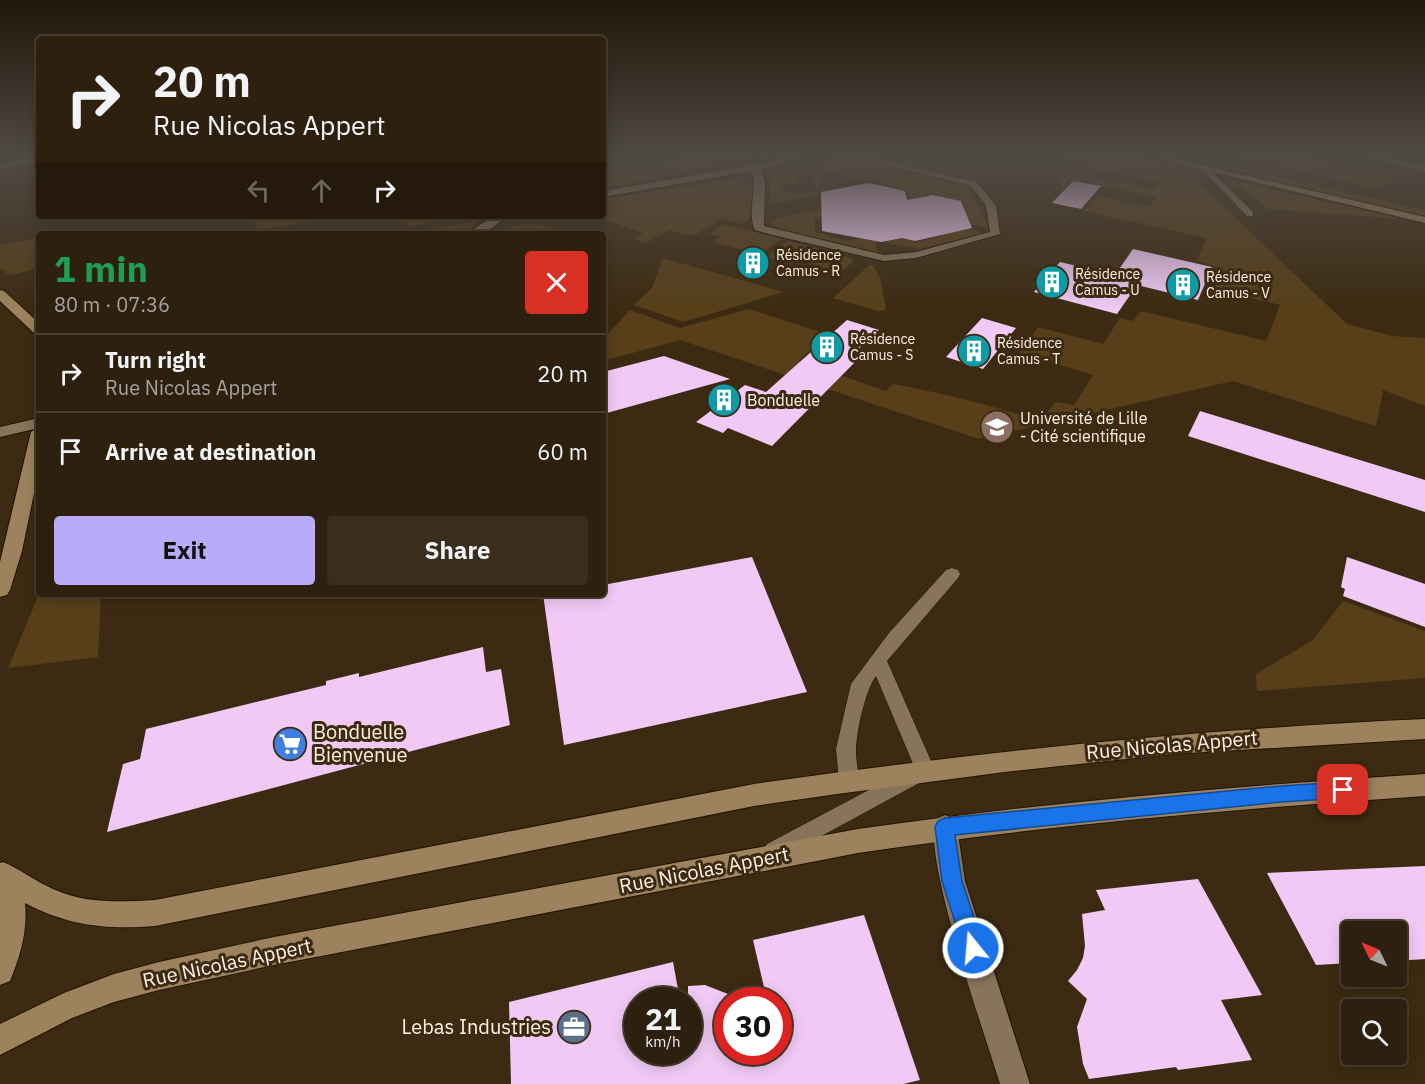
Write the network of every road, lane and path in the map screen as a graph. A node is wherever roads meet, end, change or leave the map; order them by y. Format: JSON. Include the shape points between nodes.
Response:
{"nodes":[{"id":1,"x":758,"y":208,"type":"edge"},
{"id":2,"x":991,"y":208,"type":"edge"},
{"id":3,"x":1244,"y":208,"type":"edge"},
{"id":4,"x":1372,"y":208,"type":"edge"},
{"id":5,"x":1250,"y":214,"type":"dead end"},
{"id":6,"x":498,"y":219,"type":"edge"},
{"id":7,"x":1425,"y":220,"type":"edge"},
{"id":8,"x":477,"y":231,"type":"edge"},
{"id":9,"x":0,"y":294,"type":"edge"},
{"id":10,"x":36,"y":327,"type":"edge"},
{"id":11,"x":36,"y":424,"type":"edge"},
{"id":12,"x":0,"y":432,"type":"edge"},
{"id":13,"x":36,"y":446,"type":"edge"},
{"id":14,"x":952,"y":574,"type":"dead end"},
{"id":15,"x":0,"y":590,"type":"edge"},
{"id":16,"x":878,"y":660,"type":"junction"},
{"id":17,"x":1425,"y":729,"type":"edge"},
{"id":18,"x":925,"y":770,"type":"junction"},
{"id":19,"x":849,"y":780,"type":"junction"},
{"id":20,"x":1425,"y":785,"type":"edge"},
{"id":21,"x":945,"y":827,"type":"junction"},
{"id":22,"x":758,"y":859,"type":"junction"},
{"id":23,"x":2,"y":874,"type":"edge"},
{"id":24,"x":0,"y":971,"type":"edge"},
{"id":25,"x":0,"y":1040,"type":"edge"},
{"id":26,"x":1015,"y":1084,"type":"edge"}],
"edges":[{"from":1,"to":2,"type":"street","via":[[759,228],[884,258],[916,255],[995,234],[996,217]]},
{"from":3,"to":5,"type":"lane"},
{"from":4,"to":7,"type":"main road"},
{"from":6,"to":8,"type":"street"},
{"from":9,"to":10,"type":"main road"},
{"from":11,"to":12,"type":"street"},
{"from":13,"to":15,"type":"main road","via":[[13,551]]},
{"from":14,"to":16,"type":"lane"},
{"from":16,"to":18,"type":"lane"},
{"from":16,"to":19,"type":"lane","via":[[861,684],[846,749]]},
{"from":17,"to":18,"type":"main road","name":"Rue Nicolas Appert","via":[[1259,737]]},
{"from":18,"to":19,"type":"main road","name":"Rue Nicolas Appert"},
{"from":18,"to":22,"type":"lane"},
{"from":19,"to":23,"type":"main road","name":"Rue Nicolas Appert","via":[[754,795],[155,913],[85,914],[56,906]]},
{"from":20,"to":21,"type":"main road","name":"Rue Nicolas Appert","via":[[1281,794]]},
{"from":21,"to":22,"type":"main road","name":"Rue Nicolas Appert"},
{"from":21,"to":26,"type":"street","via":[[952,881]]},
{"from":22,"to":25,"type":"main road","name":"Rue Nicolas Appert","via":[[159,976],[64,1007]]},
{"from":23,"to":24,"type":"main road","via":[[13,918]]}]}
